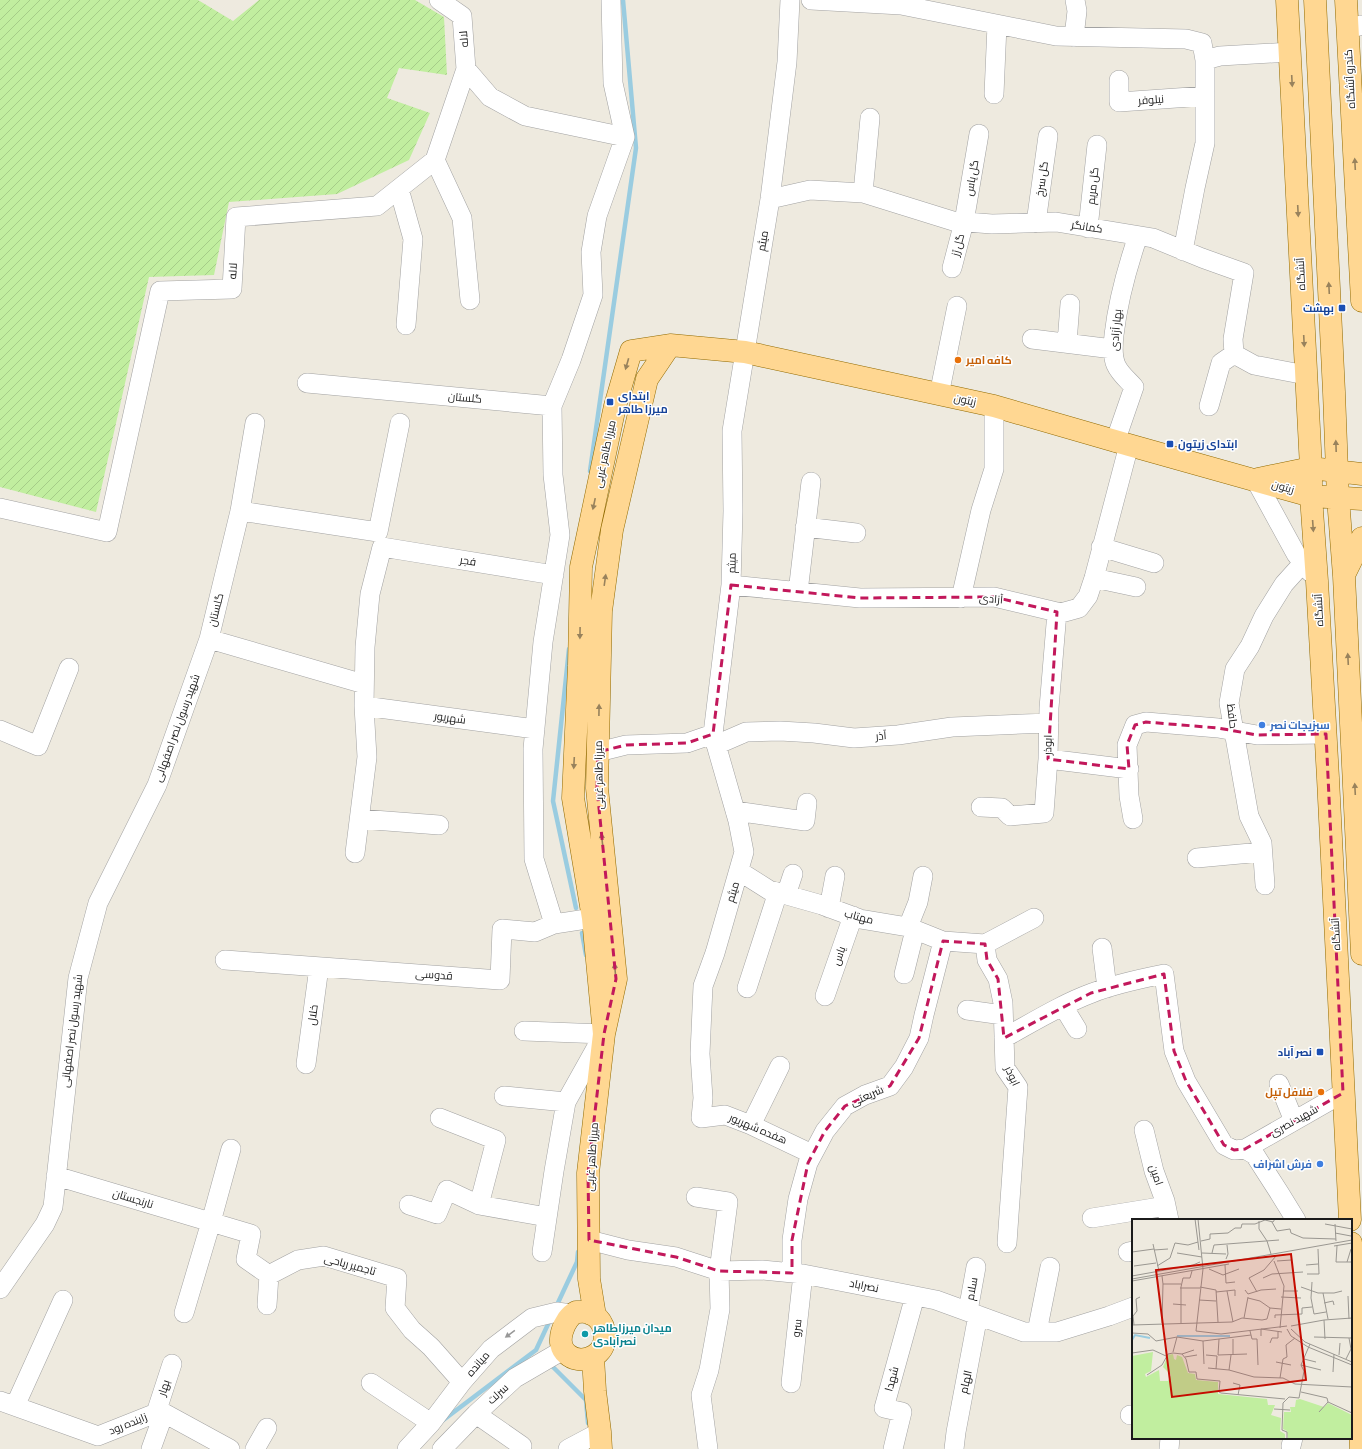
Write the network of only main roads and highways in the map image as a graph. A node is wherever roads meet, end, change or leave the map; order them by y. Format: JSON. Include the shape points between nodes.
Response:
{"nodes":[{"id":1,"x":1288,"y":0,"type":"edge"},
{"id":2,"x":1315,"y":0,"type":"edge"},
{"id":3,"x":1346,"y":0,"type":"edge"},
{"id":4,"x":1355,"y":27,"type":"edge"},
{"id":5,"x":1322,"y":144,"type":"junction"},
{"id":6,"x":1362,"y":301,"type":"edge"},
{"id":7,"x":670,"y":345,"type":"junction"},
{"id":8,"x":1310,"y":468,"type":"junction"},
{"id":9,"x":1337,"y":471,"type":"junction"},
{"id":10,"x":1362,"y":474,"type":"edge"},
{"id":11,"x":1255,"y":479,"type":"junction"},
{"id":12,"x":1310,"y":496,"type":"junction"},
{"id":13,"x":1338,"y":498,"type":"junction"},
{"id":14,"x":1362,"y":499,"type":"edge"},
{"id":15,"x":1362,"y":538,"type":"edge"},
{"id":16,"x":1344,"y":576,"type":"junction"},
{"id":17,"x":1362,"y":954,"type":"edge"},
{"id":18,"x":604,"y":1034,"type":"junction"},
{"id":19,"x":1350,"y":1219,"type":"edge"},
{"id":20,"x":1352,"y":1285,"type":"edge"},
{"id":21,"x":570,"y":1314,"type":"junction"},
{"id":22,"x":568,"y":1354,"type":"junction"},
{"id":23,"x":593,"y":1357,"type":"junction"},
{"id":24,"x":595,"y":1391,"type":"junction"},
{"id":25,"x":1355,"y":1415,"type":"edge"},
{"id":26,"x":601,"y":1440,"type":"edge"},
{"id":27,"x":1361,"y":1449,"type":"edge"}],
"edges":[{"from":1,"to":8,"type":"main road","name":"آتشگاه","one_way":true},
{"from":2,"to":5,"type":"main road"},
{"from":3,"to":4,"type":"main road","name":"کندرو آتشگاه"},
{"from":4,"to":5,"type":"main road"},
{"from":6,"to":4,"type":"main road","name":"کندرو آتشگاه","one_way":true},
{"from":9,"to":5,"type":"main road","one_way":true},
{"from":7,"to":11,"type":"main road","name":"زیتون","via":[[745,352],[994,406],[1122,444]]},
{"from":18,"to":7,"type":"main road","name":"میرزا طاهر غربی","one_way":true,"via":[[616,979],[597,788],[601,611],[612,530],[647,379]]},
{"from":7,"to":18,"type":"main road","name":"میرزا طاهر غربی","one_way":true,"via":[[631,351],[615,406],[581,567],[573,798],[593,918]]},
{"from":8,"to":9,"type":"main road"},
{"from":8,"to":11,"type":"main road","name":"زیتون"},
{"from":8,"to":12,"type":"main road","name":"آتشگاه"},
{"from":9,"to":10,"type":"main road"},
{"from":9,"to":13,"type":"main road"},
{"from":11,"to":12,"type":"main road","name":"زیتون"},
{"from":12,"to":13,"type":"main road","name":"زیتون"},
{"from":12,"to":19,"type":"main road","name":"آتشگاه","one_way":true,"via":[[1326,734]]},
{"from":13,"to":14,"type":"main road"},
{"from":13,"to":16,"type":"main road"},
{"from":15,"to":16,"type":"main road"},
{"from":17,"to":16,"type":"main road","one_way":true},
{"from":18,"to":21,"type":"main road","name":"میرزا طاهر غربی","via":[[588,1173],[589,1279]]},
{"from":20,"to":25,"type":"main road"},
{"from":21,"to":22,"type":"main road","via":[[564,1323],[562,1334]]},
{"from":21,"to":23,"type":"main road","name":"میرزا طاهر غربی","via":[[601,1322],[604,1342],[600,1351]]},
{"from":22,"to":23,"type":"main road","via":[[583,1359]]},
{"from":22,"to":24,"type":"main road"},
{"from":23,"to":24,"type":"main road"},
{"from":24,"to":26,"type":"main road"},
{"from":25,"to":27,"type":"main road"}]}
